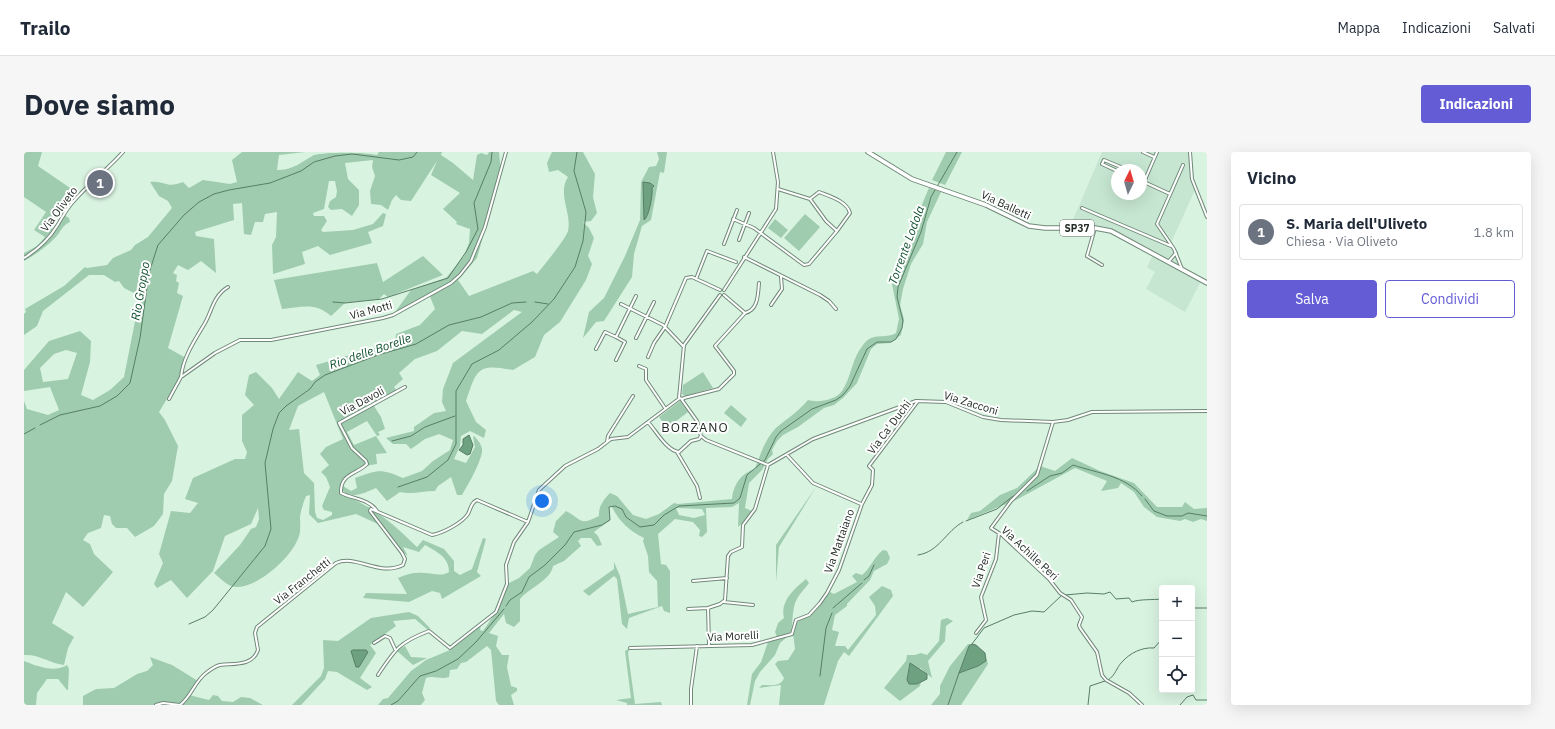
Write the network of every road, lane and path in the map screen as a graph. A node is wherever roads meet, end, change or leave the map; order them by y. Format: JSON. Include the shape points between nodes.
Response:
{"nodes":[{"id":1,"x":123,"y":152,"type":"edge"},
{"id":2,"x":506,"y":152,"type":"edge"},
{"id":3,"x":773,"y":152,"type":"edge"},
{"id":4,"x":868,"y":152,"type":"edge"},
{"id":5,"x":1143,"y":152,"type":"edge"},
{"id":6,"x":1156,"y":152,"type":"edge"},
{"id":7,"x":1190,"y":152,"type":"edge"},
{"id":8,"x":1154,"y":158,"type":"junction"},
{"id":9,"x":1114,"y":164,"type":"edge"},
{"id":10,"x":1183,"y":165,"type":"dead end"},
{"id":11,"x":1111,"y":168,"type":"edge"},
{"id":12,"x":1147,"y":176,"type":"edge"},
{"id":13,"x":1147,"y":183,"type":"edge"},
{"id":14,"x":778,"y":189,"type":"junction"},
{"id":15,"x":1170,"y":194,"type":"junction"},
{"id":16,"x":810,"y":199,"type":"junction"},
{"id":17,"x":1082,"y":208,"type":"dead end"},
{"id":18,"x":737,"y":210,"type":"dead end"},
{"id":19,"x":749,"y":213,"type":"dead end"},
{"id":20,"x":1207,"y":217,"type":"edge"},
{"id":21,"x":733,"y":219,"type":"junction"},
{"id":22,"x":745,"y":223,"type":"junction"},
{"id":23,"x":1095,"y":228,"type":"junction"},
{"id":24,"x":837,"y":231,"type":"junction"},
{"id":25,"x":760,"y":234,"type":"junction"},
{"id":26,"x":739,"y":240,"type":"dead end"},
{"id":27,"x":724,"y":244,"type":"dead end"},
{"id":28,"x":1172,"y":246,"type":"junction"},
{"id":29,"x":1176,"y":255,"type":"junction"},
{"id":30,"x":744,"y":257,"type":"junction"},
{"id":31,"x":24,"y":258,"type":"edge"},
{"id":32,"x":736,"y":262,"type":"dead end"},
{"id":33,"x":1167,"y":262,"type":"junction"},
{"id":34,"x":1102,"y":265,"type":"dead end"},
{"id":35,"x":1174,"y":265,"type":"junction"},
{"id":36,"x":1182,"y":270,"type":"junction"},
{"id":37,"x":781,"y":277,"type":"junction"},
{"id":38,"x":696,"y":279,"type":"junction"},
{"id":39,"x":759,"y":283,"type":"dead end"},
{"id":40,"x":1207,"y":283,"type":"edge"},
{"id":41,"x":228,"y":287,"type":"dead end"},
{"id":42,"x":720,"y":290,"type":"junction"},
{"id":43,"x":724,"y":290,"type":"junction"},
{"id":44,"x":720,"y":295,"type":"junction"},
{"id":45,"x":724,"y":295,"type":"junction"},
{"id":46,"x":636,"y":296,"type":"dead end"},
{"id":47,"x":654,"y":302,"type":"dead end"},
{"id":48,"x":621,"y":304,"type":"dead end"},
{"id":49,"x":771,"y":305,"type":"dead end"},
{"id":50,"x":630,"y":308,"type":"junction"},
{"id":51,"x":836,"y":309,"type":"dead end"},
{"id":52,"x":744,"y":313,"type":"junction"},
{"id":53,"x":647,"y":317,"type":"junction"},
{"id":54,"x":665,"y":327,"type":"junction"},
{"id":55,"x":616,"y":337,"type":"junction"},
{"id":56,"x":636,"y":338,"type":"dead end"},
{"id":57,"x":683,"y":346,"type":"junction"},
{"id":58,"x":596,"y":349,"type":"dead end"},
{"id":59,"x":648,"y":357,"type":"dead end"},
{"id":60,"x":616,"y":360,"type":"dead end"},
{"id":61,"x":639,"y":366,"type":"dead end"},
{"id":62,"x":181,"y":377,"type":"junction"},
{"id":63,"x":405,"y":387,"type":"dead end"},
{"id":64,"x":632,"y":396,"type":"dead end"},
{"id":65,"x":681,"y":398,"type":"junction"},
{"id":66,"x":168,"y":399,"type":"dead end"},
{"id":67,"x":918,"y":401,"type":"junction"},
{"id":68,"x":665,"y":408,"type":"junction"},
{"id":69,"x":1207,"y":411,"type":"edge"},
{"id":70,"x":648,"y":422,"type":"junction"},
{"id":71,"x":1053,"y":422,"type":"junction"},
{"id":72,"x":701,"y":436,"type":"junction"},
{"id":73,"x":608,"y":441,"type":"junction"},
{"id":74,"x":678,"y":452,"type":"junction"},
{"id":75,"x":787,"y":455,"type":"junction"},
{"id":76,"x":767,"y":465,"type":"junction"},
{"id":77,"x":700,"y":498,"type":"dead end"},
{"id":78,"x":862,"y":504,"type":"junction"},
{"id":79,"x":377,"y":511,"type":"junction"},
{"id":80,"x":528,"y":522,"type":"junction"},
{"id":81,"x":999,"y":533,"type":"junction"},
{"id":82,"x":727,"y":578,"type":"junction"},
{"id":83,"x":693,"y":581,"type":"dead end"},
{"id":84,"x":724,"y":602,"type":"junction"},
{"id":85,"x":753,"y":605,"type":"dead end"},
{"id":86,"x":708,"y":608,"type":"junction"},
{"id":87,"x":688,"y":609,"type":"dead end"},
{"id":88,"x":976,"y":633,"type":"dead end"},
{"id":89,"x":792,"y":634,"type":"joint"},
{"id":90,"x":374,"y":643,"type":"dead end"},
{"id":91,"x":709,"y":645,"type":"junction"},
{"id":92,"x":697,"y":646,"type":"junction"},
{"id":93,"x":630,"y":648,"type":"dead end"},
{"id":94,"x":395,"y":649,"type":"junction"},
{"id":95,"x":378,"y":675,"type":"dead end"},
{"id":96,"x":156,"y":705,"type":"edge"},
{"id":97,"x":691,"y":705,"type":"edge"},
{"id":98,"x":1142,"y":705,"type":"edge"}],
"edges":[{"from":1,"to":31,"type":"street","name":"Via Oliveto","via":[[72,204],[44,243]]},
{"from":2,"to":62,"type":"street","name":"Via Motti","via":[[476,252],[451,283],[383,318],[271,340],[240,340]]},
{"from":3,"to":14,"type":"street"},
{"from":4,"to":23,"type":"main road","name":"Via Balletti","number":"SP37","via":[[906,176],[986,205],[1029,226]]},
{"from":5,"to":8,"type":"street"},
{"from":6,"to":8,"type":"street"},
{"from":7,"to":20,"type":"street","via":[[1192,179]]},
{"from":8,"to":12,"type":"street"},
{"from":9,"to":11,"type":"street","via":[[1104,160],[1102,164]]},
{"from":10,"to":15,"type":"street"},
{"from":13,"to":15,"type":"street"},
{"from":14,"to":16,"type":"street"},
{"from":14,"to":25,"type":"street","via":[[776,209]]},
{"from":15,"to":28,"type":"street","via":[[1157,224]]},
{"from":16,"to":24,"type":"street"},
{"from":16,"to":24,"type":"street","via":[[819,192],[838,200],[850,210]]},
{"from":17,"to":28,"type":"street"},
{"from":18,"to":21,"type":"street"},
{"from":19,"to":22,"type":"street"},
{"from":21,"to":22,"type":"street"},
{"from":21,"to":27,"type":"street"},
{"from":22,"to":25,"type":"street"},
{"from":22,"to":26,"type":"street"},
{"from":23,"to":33,"type":"main road","name":"Via Balletti","number":"SP37","via":[[1113,232]]},
{"from":23,"to":34,"type":"street","via":[[1087,256]]},
{"from":24,"to":25,"type":"street","via":[[807,265]]},
{"from":25,"to":30,"type":"street"},
{"from":28,"to":29,"type":"street"},
{"from":29,"to":33,"type":"street"},
{"from":29,"to":35,"type":"street","via":[[1178,262]]},
{"from":29,"to":36,"type":"street"},
{"from":30,"to":37,"type":"street"},
{"from":30,"to":43,"type":"street"},
{"from":32,"to":38,"type":"street","via":[[707,251]]},
{"from":33,"to":35,"type":"main road","name":"Via Balletti","number":"SP37"},
{"from":35,"to":36,"type":"main road","name":"Via Balletti","number":"SP37"},
{"from":36,"to":40,"type":"main road","name":"Via Balletti","number":"SP37"},
{"from":37,"to":49,"type":"street","via":[[782,290]]},
{"from":37,"to":51,"type":"street","via":[[825,298]]},
{"from":38,"to":42,"type":"street"},
{"from":38,"to":54,"type":"street","via":[[686,278]]},
{"from":39,"to":52,"type":"street","via":[[757,303]]},
{"from":41,"to":62,"type":"street","via":[[211,306],[207,319],[186,358]]},
{"from":42,"to":43,"type":"street"},
{"from":42,"to":44,"type":"street"},
{"from":43,"to":45,"type":"street"},
{"from":44,"to":45,"type":"street"},
{"from":44,"to":57,"type":"street"},
{"from":45,"to":52,"type":"street"},
{"from":46,"to":50,"type":"street"},
{"from":47,"to":53,"type":"street"},
{"from":48,"to":50,"type":"street"},
{"from":50,"to":53,"type":"street"},
{"from":50,"to":55,"type":"street"},
{"from":52,"to":65,"type":"street","via":[[715,346],[734,371],[732,376],[719,389]]},
{"from":53,"to":54,"type":"street"},
{"from":53,"to":56,"type":"street"},
{"from":54,"to":57,"type":"street"},
{"from":54,"to":59,"type":"street"},
{"from":55,"to":58,"type":"street","via":[[605,332]]},
{"from":55,"to":60,"type":"street","via":[[625,342]]},
{"from":57,"to":65,"type":"street"},
{"from":61,"to":68,"type":"street","via":[[646,369],[646,380]]},
{"from":62,"to":66,"type":"street","name":"Via Motti"},
{"from":63,"to":79,"type":"street","name":"Via Davoli","via":[[339,423],[348,443],[367,464],[344,481],[341,493],[366,502]]},
{"from":64,"to":73,"type":"street","via":[[608,436]]},
{"from":65,"to":68,"type":"street"},
{"from":65,"to":72,"type":"street","via":[[697,422]]},
{"from":67,"to":71,"type":"street","name":"Via Zacconi","via":[[948,402],[994,420]]},
{"from":67,"to":75,"type":"street","name":"Via Zacconi","via":[[813,439]]},
{"from":67,"to":78,"type":"street","name":"Via Ca' Duchi","via":[[869,466],[873,470],[872,484]]},
{"from":68,"to":70,"type":"street"},
{"from":69,"to":71,"type":"street","name":"Via Zacconi","via":[[1092,412]]},
{"from":70,"to":73,"type":"street","via":[[628,437]]},
{"from":70,"to":74,"type":"street","via":[[665,443]]},
{"from":71,"to":81,"type":"street","name":"Via Achille Peri","via":[[1037,476],[1020,491],[992,525],[991,528]]},
{"from":72,"to":74,"type":"street"},
{"from":72,"to":76,"type":"street"},
{"from":73,"to":80,"type":"street","via":[[565,466],[549,479],[536,497]]},
{"from":74,"to":77,"type":"street","via":[[697,486]]},
{"from":75,"to":76,"type":"street","name":"Via Zacconi"},
{"from":75,"to":78,"type":"street","name":"Via Mattaiano","via":[[813,483]]},
{"from":76,"to":82,"type":"street","via":[[755,509],[743,525],[742,547],[729,554]]},
{"from":78,"to":89,"type":"street","name":"Via Mattaiano","via":[[839,570],[827,593],[809,615],[796,620]]},
{"from":79,"to":80,"type":"street","via":[[432,535],[463,519],[472,503],[477,500]]},
{"from":79,"to":96,"type":"street","name":"Via Franchetti","via":[[370,510],[402,553],[405,559],[403,565],[386,569],[348,561],[336,563],[257,627],[255,633],[258,650],[254,657],[240,664],[219,665],[211,670],[180,705]]},
{"from":80,"to":94,"type":"street","via":[[514,542],[506,565],[507,584],[496,612],[450,648],[429,631],[413,637]]},
{"from":81,"to":88,"type":"street","name":"Via Peri","via":[[996,559],[981,597],[986,620]]},
{"from":81,"to":98,"type":"street","name":"Via Achille Peri","via":[[1070,600],[1082,616],[1080,627],[1097,652],[1102,675]]},
{"from":82,"to":83,"type":"street"},
{"from":82,"to":84,"type":"street"},
{"from":84,"to":85,"type":"street"},
{"from":84,"to":86,"type":"street"},
{"from":86,"to":87,"type":"street"},
{"from":86,"to":91,"type":"street"},
{"from":89,"to":91,"type":"street","name":"Via Morelli","via":[[755,644]]},
{"from":90,"to":94,"type":"street","via":[[385,636],[390,638]]},
{"from":91,"to":92,"type":"street","name":"Via Morelli"},
{"from":92,"to":93,"type":"street","name":"Via Morelli"},
{"from":92,"to":97,"type":"street","name":"Via Morelli"},
{"from":94,"to":95,"type":"street"}]}
